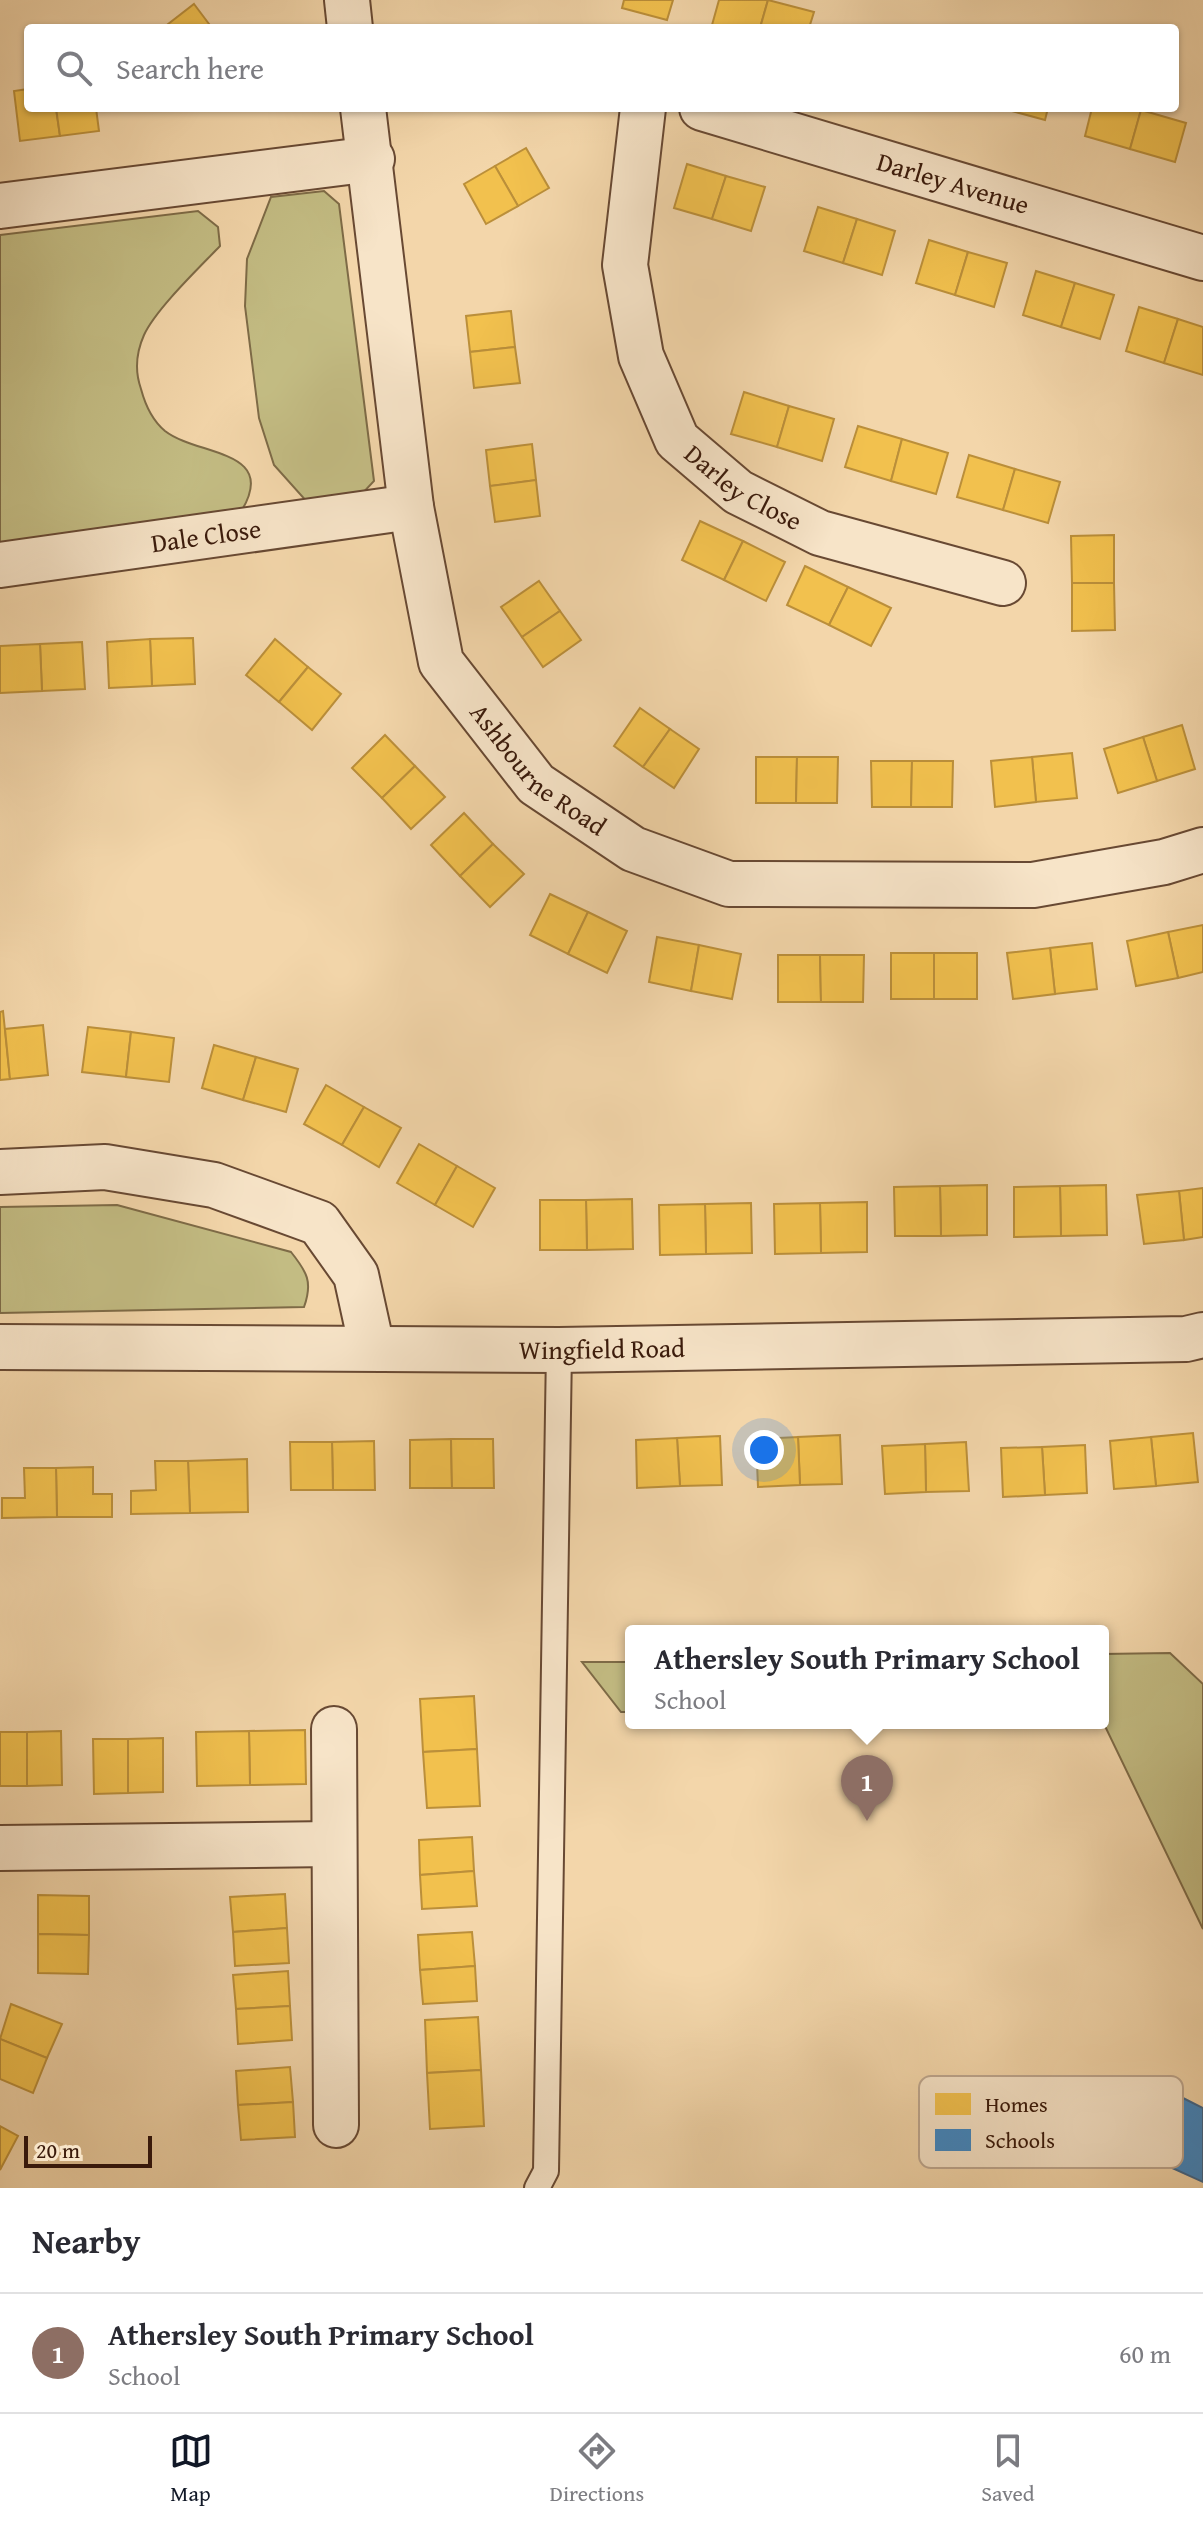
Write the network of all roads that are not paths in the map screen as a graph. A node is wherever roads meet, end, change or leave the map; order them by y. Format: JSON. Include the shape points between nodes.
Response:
{"nodes":[{"id":1,"x":347,"y":0,"type":"edge"},
{"id":2,"x":350,"y":24,"type":"edge"},
{"id":3,"x":364,"y":112,"type":"edge"},
{"id":4,"x":643,"y":112,"type":"edge"},
{"id":5,"x":715,"y":112,"type":"edge"},
{"id":6,"x":372,"y":159,"type":"junction"},
{"id":7,"x":0,"y":206,"type":"edge"},
{"id":8,"x":1203,"y":258,"type":"edge"},
{"id":9,"x":411,"y":507,"type":"junction"},
{"id":10,"x":0,"y":565,"type":"edge"},
{"id":11,"x":1003,"y":583,"type":"dead end"},
{"id":12,"x":1203,"y":850,"type":"edge"},
{"id":13,"x":0,"y":1172,"type":"edge"},
{"id":14,"x":1203,"y":1335,"type":"edge"},
{"id":15,"x":0,"y":1347,"type":"edge"},
{"id":16,"x":372,"y":1348,"type":"junction"},
{"id":17,"x":559,"y":1350,"type":"junction"},
{"id":18,"x":334,"y":1729,"type":"dead end"},
{"id":19,"x":332,"y":1844,"type":"junction"},
{"id":20,"x":0,"y":1848,"type":"edge"},
{"id":21,"x":336,"y":2125,"type":"dead end"},
{"id":22,"x":537,"y":2188,"type":"edge"}],
"edges":[{"from":1,"to":2,"type":"street"},
{"from":3,"to":6,"type":"street","name":"Ashbourne Road"},
{"from":4,"to":11,"type":"street","name":"Darley Close","via":[[625,265],[641,356],[677,440],[738,492],[820,533]]},
{"from":5,"to":8,"type":"street","name":"Darley Avenue"},
{"from":6,"to":7,"type":"street"},
{"from":6,"to":9,"type":"street","name":"Ashbourne Road"},
{"from":9,"to":10,"type":"street","name":"Dale Close"},
{"from":9,"to":12,"type":"street","name":"Ashbourne Road","via":[[441,662],[536,784],[633,849],[729,884],[953,885],[1033,885]]},
{"from":13,"to":16,"type":"street","via":[[105,1167],[214,1185],[319,1223],[356,1275]]},
{"from":14,"to":17,"type":"street","name":"Wingfield Road"},
{"from":15,"to":16,"type":"street","name":"Wingfield Road"},
{"from":16,"to":17,"type":"street","name":"Wingfield Road"},
{"from":17,"to":22,"type":"lane","via":[[546,2171]]},
{"from":18,"to":19,"type":"street"},
{"from":19,"to":20,"type":"street"},
{"from":19,"to":21,"type":"street"}]}
